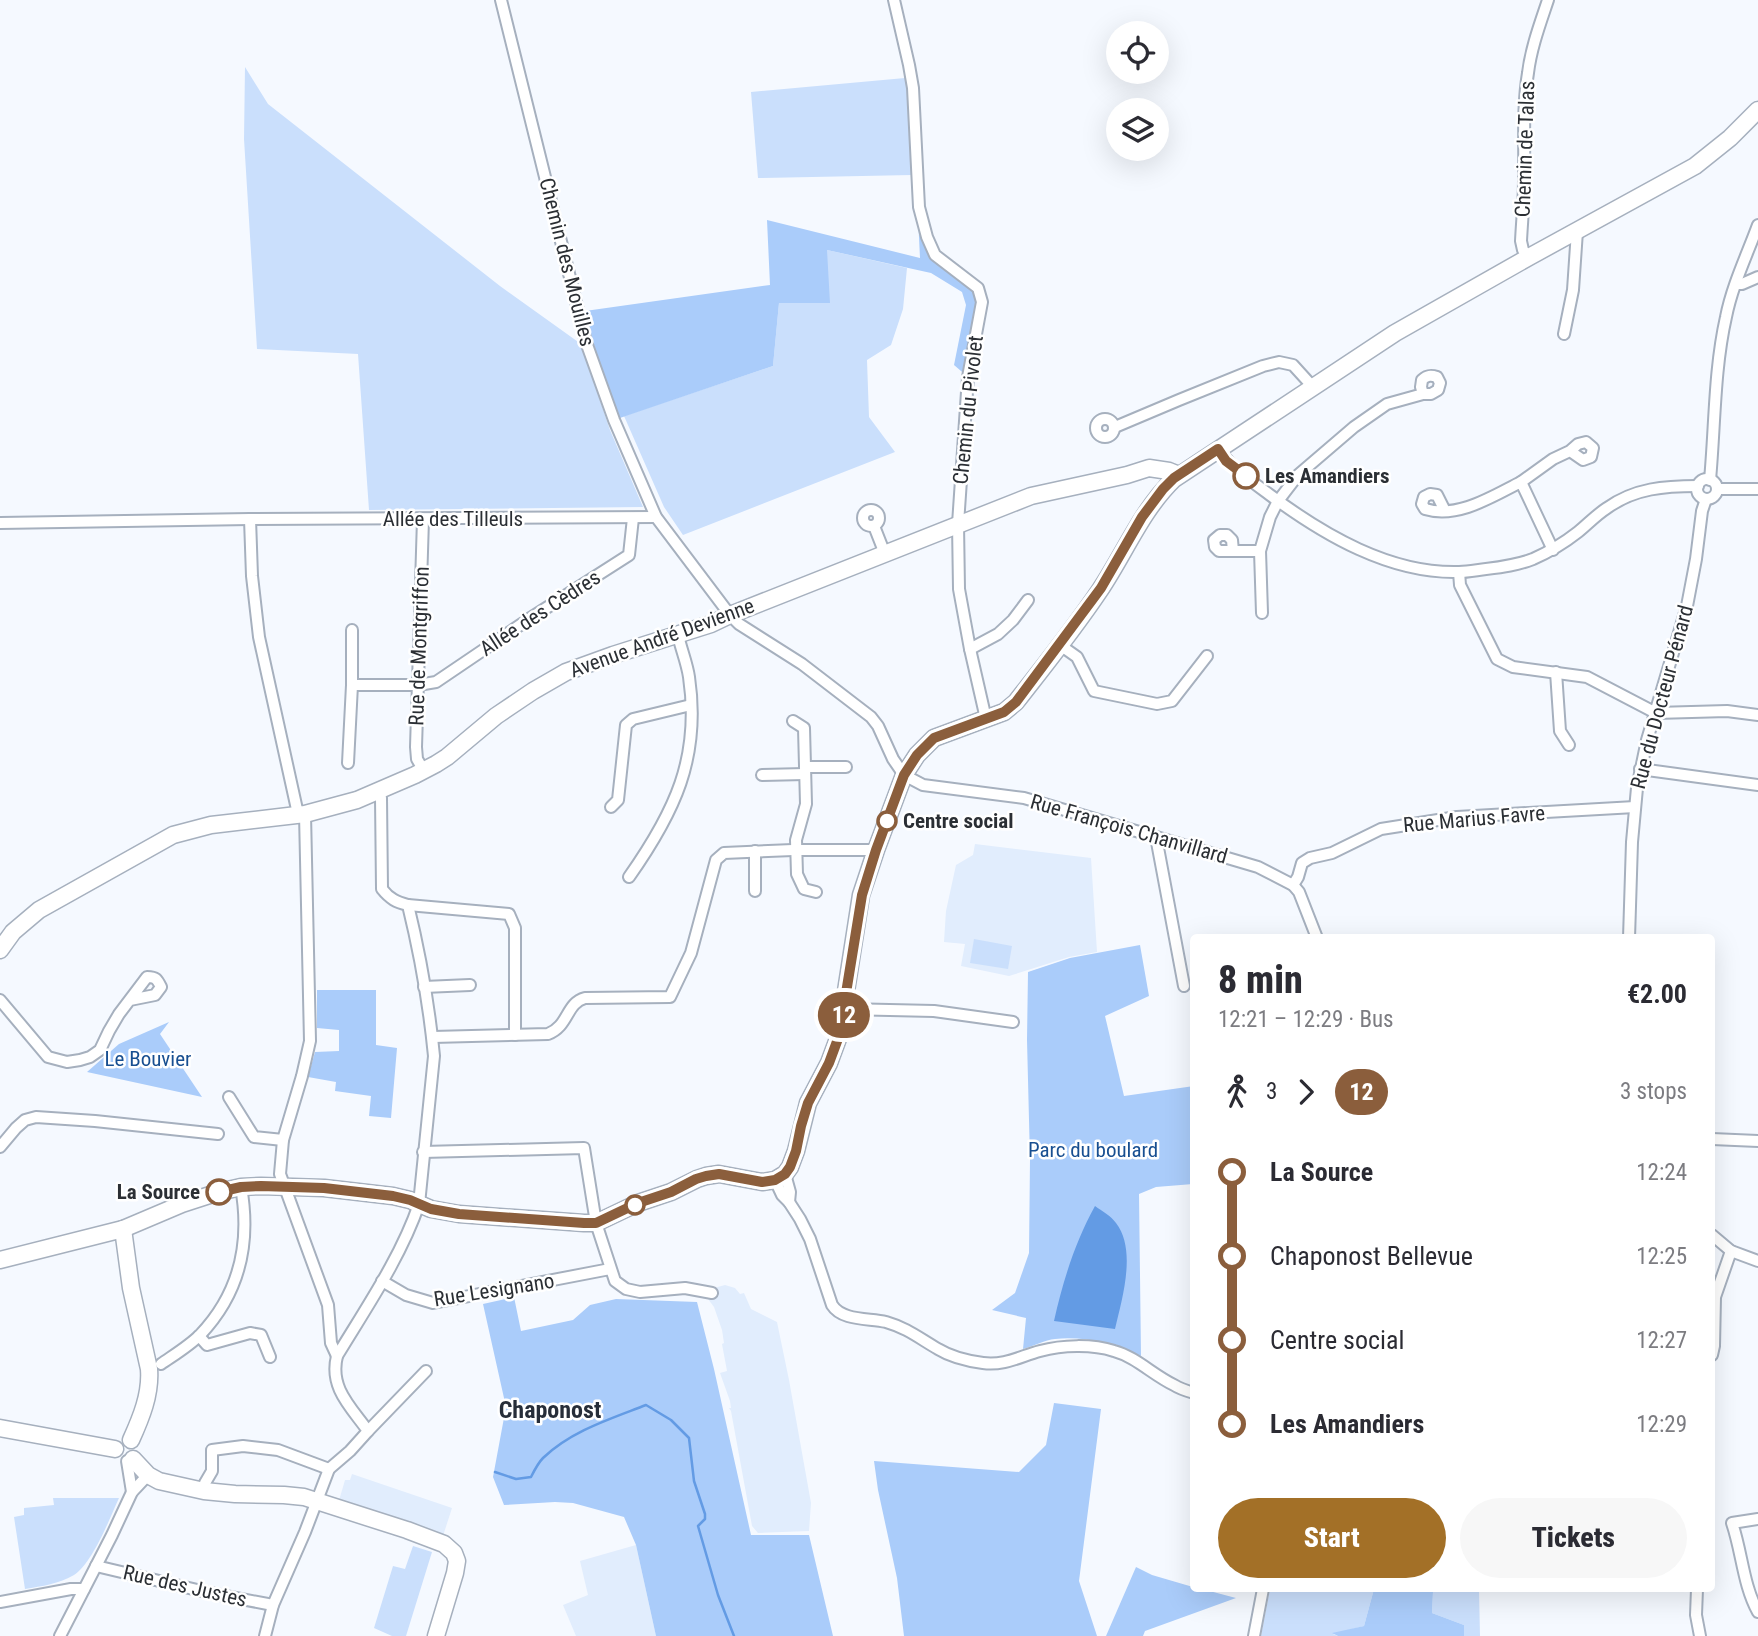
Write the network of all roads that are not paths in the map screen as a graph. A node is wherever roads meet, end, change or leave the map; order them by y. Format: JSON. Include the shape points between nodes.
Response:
{"nodes":[{"id":1,"x":501,"y":0,"type":"edge"},
{"id":2,"x":894,"y":0,"type":"edge"},
{"id":3,"x":1548,"y":0,"type":"edge"},
{"id":4,"x":1758,"y":110,"type":"edge"},
{"id":5,"x":1758,"y":225,"type":"edge"},
{"id":6,"x":1577,"y":230,"type":"junction"},
{"id":7,"x":1529,"y":257,"type":"junction"},
{"id":8,"x":1758,"y":277,"type":"edge"},
{"id":9,"x":1736,"y":284,"type":"junction"},
{"id":10,"x":1564,"y":334,"type":"dead end"},
{"id":11,"x":1313,"y":387,"type":"junction"},
{"id":12,"x":1423,"y":394,"type":"dead end"},
{"id":13,"x":1115,"y":427,"type":"dead end"},
{"id":14,"x":1218,"y":449,"type":"junction"},
{"id":15,"x":1570,"y":451,"type":"dead end"},
{"id":16,"x":1127,"y":475,"type":"junction"},
{"id":17,"x":1179,"y":475,"type":"junction"},
{"id":18,"x":1521,"y":482,"type":"junction"},
{"id":19,"x":1714,"y":484,"type":"junction"},
{"id":20,"x":1698,"y":486,"type":"junction"},
{"id":21,"x":1163,"y":489,"type":"junction"},
{"id":22,"x":1758,"y":489,"type":"edge"},
{"id":23,"x":1706,"y":499,"type":"junction"},
{"id":24,"x":1278,"y":501,"type":"junction"},
{"id":25,"x":1445,"y":510,"type":"dead end"},
{"id":26,"x":656,"y":517,"type":"junction"},
{"id":27,"x":633,"y":518,"type":"junction"},
{"id":28,"x":250,"y":519,"type":"junction"},
{"id":29,"x":423,"y":519,"type":"junction"},
{"id":30,"x":0,"y":523,"type":"edge"},
{"id":31,"x":958,"y":524,"type":"junction"},
{"id":32,"x":874,"y":526,"type":"dead end"},
{"id":33,"x":1553,"y":550,"type":"junction"},
{"id":34,"x":1233,"y":551,"type":"dead end"},
{"id":35,"x":1260,"y":551,"type":"junction"},
{"id":36,"x":885,"y":554,"type":"junction"},
{"id":37,"x":1459,"y":572,"type":"junction"},
{"id":38,"x":1028,"y":600,"type":"dead end"},
{"id":39,"x":1262,"y":612,"type":"dead end"},
{"id":40,"x":730,"y":615,"type":"junction"},
{"id":41,"x":352,"y":630,"type":"dead end"},
{"id":42,"x":678,"y":635,"type":"junction"},
{"id":43,"x":1060,"y":645,"type":"junction"},
{"id":44,"x":970,"y":649,"type":"junction"},
{"id":45,"x":1207,"y":656,"type":"dead end"},
{"id":46,"x":1556,"y":672,"type":"junction"},
{"id":47,"x":352,"y":685,"type":"junction"},
{"id":48,"x":418,"y":685,"type":"junction"},
{"id":49,"x":691,"y":705,"type":"junction"},
{"id":50,"x":1656,"y":713,"type":"junction"},
{"id":51,"x":1758,"y":715,"type":"edge"},
{"id":52,"x":986,"y":719,"type":"junction"},
{"id":53,"x":793,"y":720,"type":"dead end"},
{"id":54,"x":1569,"y":746,"type":"dead end"},
{"id":55,"x":348,"y":763,"type":"dead end"},
{"id":56,"x":846,"y":767,"type":"dead end"},
{"id":57,"x":1640,"y":769,"type":"junction"},
{"id":58,"x":424,"y":771,"type":"junction"},
{"id":59,"x":805,"y":771,"type":"junction"},
{"id":60,"x":762,"y":775,"type":"dead end"},
{"id":61,"x":904,"y":775,"type":"junction"},
{"id":62,"x":1758,"y":785,"type":"edge"},
{"id":63,"x":377,"y":791,"type":"junction"},
{"id":64,"x":611,"y":807,"type":"dead end"},
{"id":65,"x":1635,"y":807,"type":"junction"},
{"id":66,"x":302,"y":814,"type":"junction"},
{"id":67,"x":1156,"y":837,"type":"junction"},
{"id":68,"x":796,"y":850,"type":"junction"},
{"id":69,"x":876,"y":850,"type":"junction"},
{"id":70,"x":755,"y":851,"type":"junction"},
{"id":71,"x":629,"y":877,"type":"dead end"},
{"id":72,"x":1293,"y":885,"type":"junction"},
{"id":73,"x":755,"y":891,"type":"dead end"},
{"id":74,"x":816,"y":892,"type":"dead end"},
{"id":75,"x":408,"y":905,"type":"junction"},
{"id":76,"x":1315,"y":934,"type":"edge"},
{"id":77,"x":1629,"y":934,"type":"edge"},
{"id":78,"x":0,"y":950,"type":"edge"},
{"id":79,"x":470,"y":985,"type":"dead end"},
{"id":80,"x":1184,"y":986,"type":"dead end"},
{"id":81,"x":424,"y":987,"type":"junction"},
{"id":82,"x":0,"y":999,"type":"edge"},
{"id":83,"x":130,"y":1000,"type":"dead end"},
{"id":84,"x":845,"y":1009,"type":"junction"},
{"id":85,"x":1013,"y":1022,"type":"dead end"},
{"id":86,"x":515,"y":1035,"type":"junction"},
{"id":87,"x":433,"y":1037,"type":"junction"},
{"id":88,"x":229,"y":1097,"type":"dead end"},
{"id":89,"x":218,"y":1134,"type":"dead end"},
{"id":90,"x":1715,"y":1139,"type":"edge"},
{"id":91,"x":284,"y":1140,"type":"junction"},
{"id":92,"x":1758,"y":1141,"type":"edge"},
{"id":93,"x":0,"y":1147,"type":"edge"},
{"id":94,"x":424,"y":1152,"type":"junction"},
{"id":95,"x":780,"y":1177,"type":"junction"},
{"id":96,"x":283,"y":1186,"type":"junction"},
{"id":97,"x":241,"y":1187,"type":"junction"},
{"id":98,"x":419,"y":1204,"type":"junction"},
{"id":99,"x":596,"y":1223,"type":"junction"},
{"id":100,"x":123,"y":1229,"type":"junction"},
{"id":101,"x":1715,"y":1238,"type":"edge"},
{"id":102,"x":1731,"y":1251,"type":"junction"},
{"id":103,"x":0,"y":1261,"type":"edge"},
{"id":104,"x":1758,"y":1261,"type":"edge"},
{"id":105,"x":610,"y":1269,"type":"junction"},
{"id":106,"x":382,"y":1281,"type":"junction"},
{"id":107,"x":712,"y":1293,"type":"dead end"},
{"id":108,"x":1715,"y":1297,"type":"edge"},
{"id":109,"x":199,"y":1336,"type":"junction"},
{"id":110,"x":337,"y":1356,"type":"junction"},
{"id":111,"x":270,"y":1357,"type":"dead end"},
{"id":112,"x":161,"y":1364,"type":"dead end"},
{"id":113,"x":426,"y":1371,"type":"dead end"},
{"id":114,"x":1190,"y":1391,"type":"edge"},
{"id":115,"x":0,"y":1428,"type":"edge"},
{"id":116,"x":368,"y":1431,"type":"junction"},
{"id":117,"x":131,"y":1440,"type":"junction"},
{"id":118,"x":115,"y":1449,"type":"junction"},
{"id":119,"x":130,"y":1460,"type":"junction"},
{"id":120,"x":329,"y":1469,"type":"junction"},
{"id":121,"x":148,"y":1475,"type":"junction"},
{"id":122,"x":204,"y":1491,"type":"junction"},
{"id":123,"x":132,"y":1492,"type":"junction"},
{"id":124,"x":316,"y":1501,"type":"junction"},
{"id":125,"x":1758,"y":1519,"type":"edge"},
{"id":126,"x":96,"y":1566,"type":"junction"},
{"id":127,"x":83,"y":1589,"type":"junction"},
{"id":128,"x":1262,"y":1592,"type":"edge"},
{"id":129,"x":1697,"y":1592,"type":"edge"},
{"id":130,"x":0,"y":1602,"type":"edge"},
{"id":131,"x":273,"y":1605,"type":"junction"},
{"id":132,"x":1758,"y":1612,"type":"edge"},
{"id":133,"x":438,"y":1634,"type":"edge"},
{"id":134,"x":60,"y":1636,"type":"edge"},
{"id":135,"x":265,"y":1636,"type":"edge"},
{"id":136,"x":1254,"y":1636,"type":"edge"},
{"id":137,"x":1700,"y":1636,"type":"edge"}],
"edges":[{"from":1,"to":26,"type":"street","name":"Chemin des Mouilles","via":[[586,342]]},
{"from":2,"to":31,"type":"street","name":"Chemin du Pivolet","via":[[911,77],[919,207],[927,237],[936,255],[978,288],[982,302],[968,377]]},
{"from":3,"to":7,"type":"street","name":"Chemin de Talas","via":[[1524,102],[1521,241]]},
{"from":4,"to":6,"type":"main road","via":[[1695,166]]},
{"from":5,"to":9,"type":"street"},
{"from":6,"to":7,"type":"main road"},
{"from":6,"to":10,"type":"street"},
{"from":7,"to":11,"type":"main road","via":[[1395,333]]},
{"from":8,"to":9,"type":"street"},
{"from":9,"to":19,"type":"street","via":[[1719,363]]},
{"from":11,"to":13,"type":"street","via":[[1293,365],[1279,362]]},
{"from":11,"to":14,"type":"main road"},
{"from":12,"to":24,"type":"street","via":[[1387,404],[1354,428],[1298,475]]},
{"from":14,"to":17,"type":"main road"},
{"from":14,"to":24,"type":"street","via":[[1226,461]]},
{"from":15,"to":18,"type":"street"},
{"from":16,"to":17,"type":"main road","name":"Avenue André Devienne","via":[[1159,468]]},
{"from":16,"to":21,"type":"main road"},
{"from":16,"to":31,"type":"main road","name":"Avenue André Devienne","via":[[1031,496]]},
{"from":17,"to":21,"type":"main road"},
{"from":18,"to":25,"type":"street","via":[[1459,510]]},
{"from":18,"to":33,"type":"street"},
{"from":19,"to":20,"type":"street","via":[[1703,481]]},
{"from":19,"to":22,"type":"street"},
{"from":19,"to":23,"type":"street","via":[[1713,498]]},
{"from":20,"to":23,"type":"street","via":[[1698,493]]},
{"from":20,"to":33,"type":"street","via":[[1672,485],[1625,497]]},
{"from":21,"to":43,"type":"main road"},
{"from":23,"to":50,"type":"street","name":"Rue du Docteur Pénard","via":[[1687,606]]},
{"from":24,"to":35,"type":"street"},
{"from":24,"to":37,"type":"street","via":[[1378,557],[1401,565]]},
{"from":26,"to":27,"type":"street","name":"Allée des Tilleuls"},
{"from":26,"to":40,"type":"street","name":"Chemin des Mouilles"},
{"from":27,"to":29,"type":"street","name":"Allée des Tilleuls"},
{"from":27,"to":48,"type":"street","name":"Allée des Cèdres","via":[[629,555],[436,682]]},
{"from":28,"to":29,"type":"street","name":"Allée des Tilleuls"},
{"from":28,"to":30,"type":"street","name":"Allée des Tilleuls"},
{"from":28,"to":66,"type":"street","via":[[259,638]]},
{"from":29,"to":48,"type":"street","name":"Rue de Montgriffon"},
{"from":31,"to":36,"type":"main road","name":"Avenue André Devienne"},
{"from":31,"to":44,"type":"street","name":"Chemin du Pivolet","via":[[959,589]]},
{"from":32,"to":36,"type":"street"},
{"from":33,"to":37,"type":"street","via":[[1506,567]]},
{"from":34,"to":35,"type":"street"},
{"from":35,"to":39,"type":"street"},
{"from":36,"to":40,"type":"main road","name":"Avenue André Devienne"},
{"from":37,"to":46,"type":"street","via":[[1460,585],[1497,659],[1513,667]]},
{"from":38,"to":44,"type":"street","via":[[998,634]]},
{"from":40,"to":42,"type":"main road","name":"Avenue André Devienne"},
{"from":40,"to":61,"type":"street","name":"Chemin des Mouilles","via":[[872,717]]},
{"from":41,"to":47,"type":"street"},
{"from":42,"to":49,"type":"street","via":[[689,675]]},
{"from":42,"to":58,"type":"main road","name":"Avenue André Devienne","via":[[555,677]]},
{"from":43,"to":45,"type":"street","via":[[1077,657],[1094,691],[1157,704],[1172,702]]},
{"from":43,"to":52,"type":"main road","via":[[1016,702]]},
{"from":44,"to":52,"type":"street","name":"Chemin du Pivolet"},
{"from":46,"to":50,"type":"street","via":[[1587,677]]},
{"from":46,"to":54,"type":"street","via":[[1560,731]]},
{"from":47,"to":48,"type":"street"},
{"from":47,"to":55,"type":"street"},
{"from":48,"to":58,"type":"street","name":"Rue de Montgriffon","via":[[416,752]]},
{"from":49,"to":64,"type":"street","via":[[633,719],[626,725],[618,800]]},
{"from":49,"to":71,"type":"street","via":[[689,751],[680,786],[666,819]]},
{"from":50,"to":51,"type":"street"},
{"from":50,"to":57,"type":"street","name":"Rue du Docteur Pénard"},
{"from":52,"to":61,"type":"main road","via":[[934,738]]},
{"from":53,"to":59,"type":"street","via":[[804,728]]},
{"from":56,"to":59,"type":"street"},
{"from":57,"to":62,"type":"street"},
{"from":57,"to":65,"type":"street","name":"Rue du Docteur Pénard"},
{"from":58,"to":63,"type":"main road","name":"Avenue André Devienne"},
{"from":59,"to":60,"type":"street"},
{"from":59,"to":68,"type":"street","via":[[806,804]]},
{"from":61,"to":67,"type":"street","name":"Rue François Chanvillard","via":[[923,785],[1024,798]]},
{"from":61,"to":69,"type":"main road"},
{"from":63,"to":66,"type":"main road","name":"Avenue André Devienne"},
{"from":63,"to":75,"type":"street","via":[[381,798],[383,889],[388,897]]},
{"from":65,"to":72,"type":"street","name":"Rue Marius Favre","via":[[1457,817],[1381,829],[1302,863]]},
{"from":65,"to":77,"type":"street","name":"Rue du Docteur Pénard"},
{"from":66,"to":78,"type":"main road","name":"Avenue André Devienne","via":[[211,825],[173,835],[39,910]]},
{"from":66,"to":91,"type":"street","via":[[310,1041]]},
{"from":67,"to":72,"type":"street","name":"Rue François Chanvillard","via":[[1258,867]]},
{"from":67,"to":80,"type":"street"},
{"from":68,"to":69,"type":"street"},
{"from":68,"to":70,"type":"street"},
{"from":68,"to":74,"type":"street","via":[[797,874],[804,889]]},
{"from":69,"to":84,"type":"main road","via":[[862,895]]},
{"from":70,"to":73,"type":"street"},
{"from":70,"to":86,"type":"street","via":[[724,853],[716,860],[691,953],[670,997],[585,998],[554,1031]]},
{"from":72,"to":76,"type":"street"},
{"from":75,"to":81,"type":"street"},
{"from":75,"to":86,"type":"street","via":[[509,914],[515,928]]},
{"from":79,"to":81,"type":"street"},
{"from":81,"to":87,"type":"street"},
{"from":82,"to":83,"type":"street","via":[[48,1057],[66,1062],[100,1050]]},
{"from":84,"to":85,"type":"street","via":[[934,1011]]},
{"from":84,"to":95,"type":"main road","via":[[829,1063],[808,1103],[790,1167]]},
{"from":86,"to":87,"type":"street"},
{"from":87,"to":94,"type":"street"},
{"from":88,"to":91,"type":"street","via":[[254,1136]]},
{"from":89,"to":93,"type":"street","via":[[36,1117],[16,1128]]},
{"from":90,"to":92,"type":"street"},
{"from":91,"to":96,"type":"street"},
{"from":94,"to":98,"type":"street"},
{"from":94,"to":99,"type":"street","via":[[584,1148]]},
{"from":95,"to":99,"type":"main road","via":[[762,1182],[706,1176]]},
{"from":95,"to":114,"type":"street","via":[[782,1195],[810,1239],[832,1305],[840,1314],[886,1322],[953,1356],[984,1364],[1055,1348],[1113,1350]]},
{"from":96,"to":97,"type":"main road"},
{"from":96,"to":98,"type":"main road","via":[[381,1194]]},
{"from":96,"to":110,"type":"street","via":[[328,1306],[331,1343]]},
{"from":97,"to":100,"type":"main road","via":[[182,1204]]},
{"from":97,"to":109,"type":"street","via":[[245,1229],[236,1280]]},
{"from":98,"to":99,"type":"main road","via":[[459,1214]]},
{"from":98,"to":106,"type":"street"},
{"from":99,"to":105,"type":"street"},
{"from":100,"to":103,"type":"main road"},
{"from":100,"to":117,"type":"main road","via":[[150,1380]]},
{"from":101,"to":102,"type":"street"},
{"from":102,"to":104,"type":"street"},
{"from":102,"to":108,"type":"street"},
{"from":105,"to":106,"type":"street","name":"Rue Lesignano","via":[[433,1303]]},
{"from":105,"to":107,"type":"street","via":[[615,1281],[626,1289],[685,1288]]},
{"from":106,"to":110,"type":"street"},
{"from":109,"to":111,"type":"street","via":[[207,1346],[261,1335]]},
{"from":109,"to":112,"type":"street"},
{"from":110,"to":116,"type":"street","via":[[338,1390]]},
{"from":113,"to":116,"type":"street"},
{"from":115,"to":118,"type":"main road"},
{"from":116,"to":120,"type":"street"},
{"from":117,"to":118,"type":"main road","via":[[121,1440]]},
{"from":117,"to":119,"type":"main road","via":[[137,1449]]},
{"from":118,"to":119,"type":"main road","via":[[118,1458]]},
{"from":119,"to":121,"type":"main road"},
{"from":119,"to":123,"type":"street"},
{"from":120,"to":122,"type":"street","via":[[289,1453],[243,1446],[212,1450],[212,1471]]},
{"from":120,"to":124,"type":"street"},
{"from":121,"to":122,"type":"main road"},
{"from":121,"to":123,"type":"street"},
{"from":122,"to":124,"type":"main road"},
{"from":123,"to":126,"type":"street"},
{"from":124,"to":131,"type":"street"},
{"from":124,"to":133,"type":"main road","via":[[450,1548],[457,1561]]},
{"from":125,"to":132,"type":"street","via":[[1732,1523]]},
{"from":126,"to":127,"type":"street"},
{"from":126,"to":131,"type":"street","name":"Rue des Justes"},
{"from":127,"to":130,"type":"street"},
{"from":127,"to":134,"type":"street"},
{"from":128,"to":136,"type":"street"},
{"from":129,"to":137,"type":"street"},
{"from":131,"to":135,"type":"street"}]}
